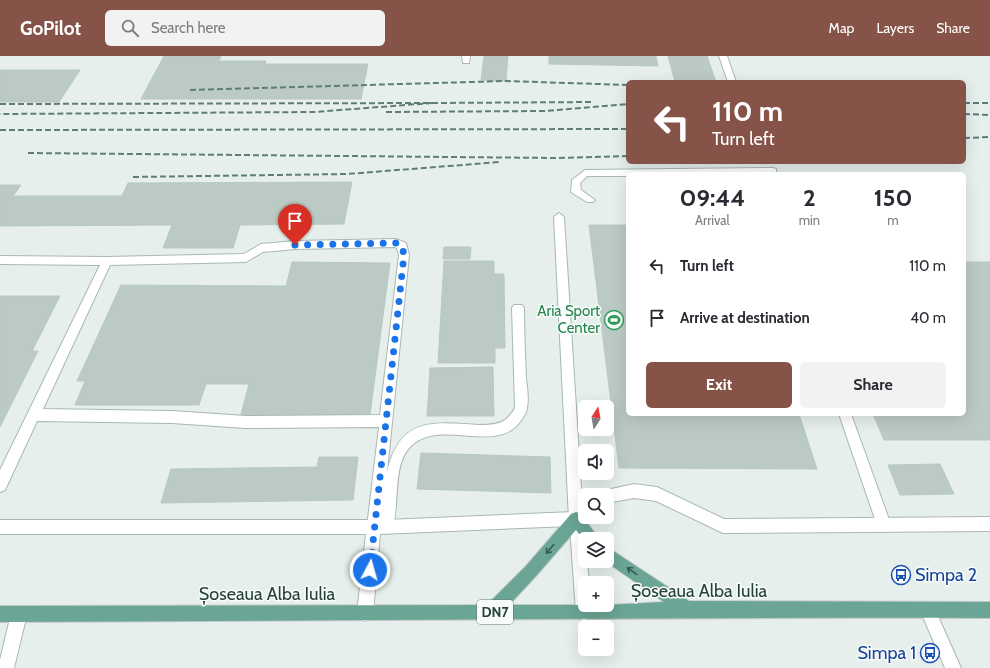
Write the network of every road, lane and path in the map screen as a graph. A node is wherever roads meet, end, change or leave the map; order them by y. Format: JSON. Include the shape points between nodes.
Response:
{"nodes":[{"id":1,"x":723,"y":56,"type":"edge"},
{"id":2,"x":731,"y":80,"type":"edge"},
{"id":3,"x":774,"y":169,"type":"edge"},
{"id":4,"x":590,"y":200,"type":"dead end"},
{"id":5,"x":559,"y":217,"type":"dead end"},
{"id":6,"x":0,"y":260,"type":"edge"},
{"id":7,"x":107,"y":260,"type":"junction"},
{"id":8,"x":518,"y":308,"type":"dead end"},
{"id":9,"x":33,"y":415,"type":"junction"},
{"id":10,"x":846,"y":416,"type":"edge"},
{"id":11,"x":386,"y":420,"type":"junction"},
{"id":12,"x":0,"y":485,"type":"edge"},
{"id":13,"x":578,"y":488,"type":"edge"},
{"id":14,"x":614,"y":495,"type":"edge"},
{"id":15,"x":578,"y":516,"type":"edge"},
{"id":16,"x":578,"y":518,"type":"edge"},
{"id":17,"x":580,"y":524,"type":"edge"},
{"id":18,"x":990,"y":524,"type":"edge"},
{"id":19,"x":884,"y":525,"type":"junction"},
{"id":20,"x":0,"y":527,"type":"edge"},
{"id":21,"x":380,"y":527,"type":"junction"},
{"id":22,"x":614,"y":559,"type":"edge"},
{"id":23,"x":582,"y":576,"type":"edge"},
{"id":24,"x":687,"y":609,"type":"junction"},
{"id":25,"x":928,"y":610,"type":"junction"},
{"id":26,"x":990,"y":610,"type":"edge"},
{"id":27,"x":614,"y":611,"type":"edge"},
{"id":28,"x":491,"y":612,"type":"junction"},
{"id":29,"x":578,"y":612,"type":"edge"},
{"id":30,"x":365,"y":613,"type":"junction"},
{"id":31,"x":0,"y":614,"type":"edge"},
{"id":32,"x":19,"y":614,"type":"junction"},
{"id":33,"x":6,"y":668,"type":"edge"},
{"id":34,"x":953,"y":668,"type":"edge"}],
"edges":[{"from":1,"to":2,"type":"street"},
{"from":3,"to":4,"type":"street","via":[[585,172],[575,182],[576,192]]},
{"from":5,"to":13,"type":"street"},
{"from":6,"to":7,"type":"street"},
{"from":7,"to":9,"type":"street"},
{"from":7,"to":11,"type":"street","via":[[246,258],[261,248],[295,245],[396,243],[402,246],[404,255]]},
{"from":8,"to":21,"type":"street","via":[[521,408],[516,419],[506,427],[491,429],[436,429],[417,434],[404,444]]},
{"from":9,"to":11,"type":"street","via":[[172,417],[246,422]]},
{"from":9,"to":12,"type":"street"},
{"from":10,"to":19,"type":"street"},
{"from":11,"to":21,"type":"street"},
{"from":14,"to":19,"type":"street","via":[[634,491],[657,494],[723,526]]},
{"from":15,"to":21,"type":"street"},
{"from":16,"to":28,"type":"main road","one_way":true},
{"from":17,"to":23,"type":"street"},
{"from":18,"to":19,"type":"street"},
{"from":20,"to":21,"type":"street"},
{"from":21,"to":30,"type":"street"},
{"from":24,"to":22,"type":"main road","one_way":true},
{"from":24,"to":25,"type":"main road","name":"Șoseaua Alba Iulia","number":"DN7"},
{"from":24,"to":27,"type":"main road","name":"Șoseaua Alba Iulia","number":"DN7"},
{"from":25,"to":26,"type":"main road","name":"Șoseaua Alba Iulia","number":"DN7"},
{"from":25,"to":34,"type":"street"},
{"from":28,"to":29,"type":"main road","name":"Șoseaua Alba Iulia","number":"DN7"},
{"from":28,"to":30,"type":"main road","name":"Șoseaua Alba Iulia","number":"DN7"},
{"from":30,"to":32,"type":"main road","name":"Șoseaua Alba Iulia","number":"DN7"},
{"from":31,"to":32,"type":"main road","name":"Șoseaua Alba Iulia","number":"DN7"},
{"from":32,"to":33,"type":"street"}]}
